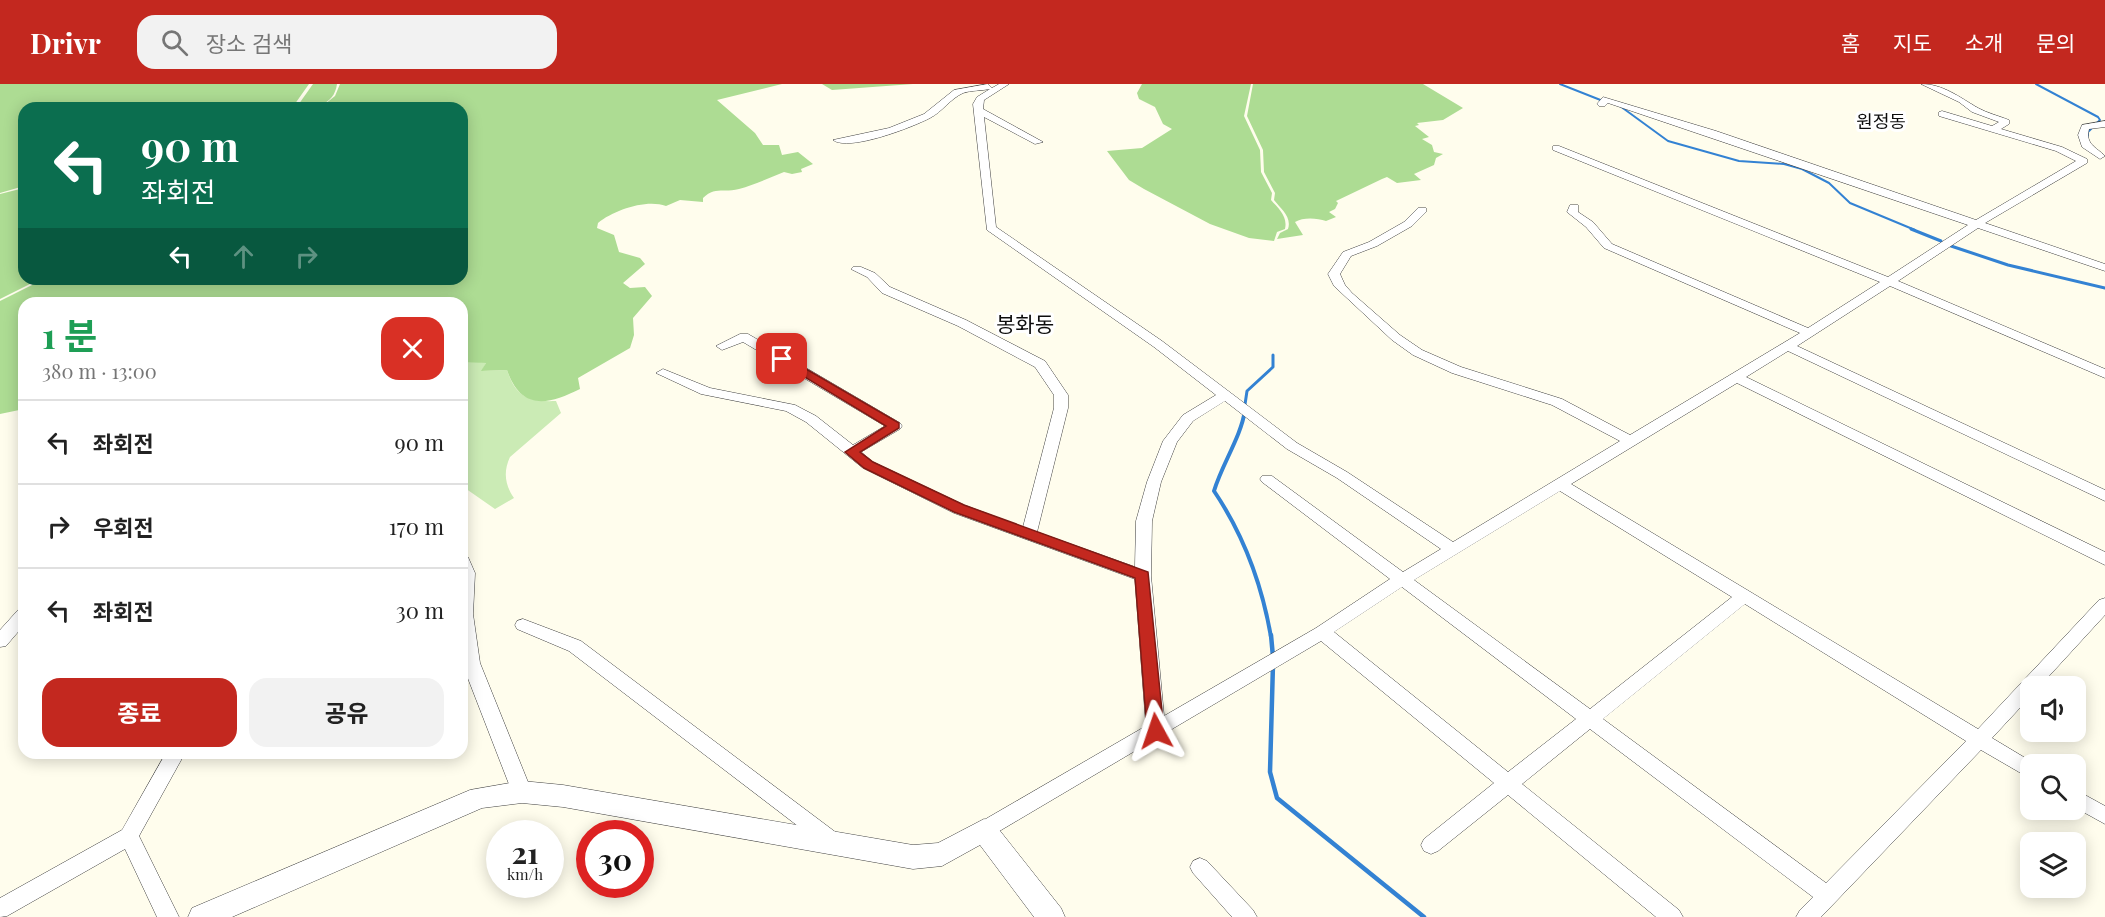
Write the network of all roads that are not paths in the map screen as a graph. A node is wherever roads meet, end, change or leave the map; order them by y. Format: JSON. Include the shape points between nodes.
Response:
{"nodes":[{"id":1,"x":1005,"y":84,"type":"edge"},
{"id":2,"x":1925,"y":84,"type":"edge"},
{"id":3,"x":989,"y":88,"type":"edge"},
{"id":4,"x":1602,"y":104,"type":"dead end"},
{"id":5,"x":978,"y":110,"type":"junction"},
{"id":6,"x":1942,"y":114,"type":"dead end"},
{"id":7,"x":2098,"y":125,"type":"edge"},
{"id":8,"x":1994,"y":129,"type":"junction"},
{"id":9,"x":838,"y":140,"type":"dead end"},
{"id":10,"x":1038,"y":142,"type":"dead end"},
{"id":11,"x":1556,"y":148,"type":"dead end"},
{"id":12,"x":2100,"y":156,"type":"dead end"},
{"id":13,"x":1574,"y":207,"type":"dead end"},
{"id":14,"x":1422,"y":210,"type":"dead end"},
{"id":15,"x":1978,"y":224,"type":"junction"},
{"id":16,"x":2105,"y":268,"type":"edge"},
{"id":17,"x":857,"y":269,"type":"dead end"},
{"id":18,"x":1891,"y":282,"type":"junction"},
{"id":19,"x":1809,"y":333,"type":"junction"},
{"id":20,"x":722,"y":346,"type":"dead end"},
{"id":21,"x":1787,"y":346,"type":"junction"},
{"id":22,"x":663,"y":373,"type":"dead end"},
{"id":23,"x":2105,"y":374,"type":"edge"},
{"id":24,"x":1736,"y":377,"type":"junction"},
{"id":25,"x":1236,"y":406,"type":"junction"},
{"id":26,"x":1629,"y":440,"type":"junction"},
{"id":27,"x":852,"y":452,"type":"junction"},
{"id":28,"x":1267,"y":479,"type":"dead end"},
{"id":29,"x":1560,"y":484,"type":"junction"},
{"id":30,"x":2105,"y":496,"type":"edge"},
{"id":31,"x":1029,"y":534,"type":"junction"},
{"id":32,"x":1454,"y":550,"type":"junction"},
{"id":33,"x":2105,"y":559,"type":"edge"},
{"id":34,"x":1143,"y":576,"type":"junction"},
{"id":35,"x":1401,"y":580,"type":"junction"},
{"id":36,"x":1743,"y":597,"type":"junction"},
{"id":37,"x":2105,"y":604,"type":"edge"},
{"id":38,"x":18,"y":621,"type":"edge"},
{"id":39,"x":523,"y":625,"type":"dead end"},
{"id":40,"x":1322,"y":632,"type":"junction"},
{"id":41,"x":468,"y":638,"type":"edge"},
{"id":42,"x":0,"y":641,"type":"edge"},
{"id":43,"x":1588,"y":719,"type":"junction"},
{"id":44,"x":1156,"y":731,"type":"junction"},
{"id":45,"x":1980,"y":739,"type":"junction"},
{"id":46,"x":173,"y":759,"type":"edge"},
{"id":47,"x":2020,"y":764,"type":"edge"},
{"id":48,"x":1509,"y":785,"type":"junction"},
{"id":49,"x":522,"y":792,"type":"junction"},
{"id":50,"x":2086,"y":804,"type":"edge"},
{"id":51,"x":2105,"y":816,"type":"edge"},
{"id":52,"x":984,"y":831,"type":"junction"},
{"id":53,"x":129,"y":836,"type":"junction"},
{"id":54,"x":836,"y":844,"type":"junction"},
{"id":55,"x":1431,"y":844,"type":"dead end"},
{"id":56,"x":1200,"y":867,"type":"dead end"},
{"id":57,"x":1828,"y":896,"type":"junction"},
{"id":58,"x":0,"y":909,"type":"edge"},
{"id":59,"x":168,"y":917,"type":"edge"},
{"id":60,"x":202,"y":917,"type":"edge"},
{"id":61,"x":1051,"y":917,"type":"edge"},
{"id":62,"x":1246,"y":917,"type":"edge"},
{"id":63,"x":1672,"y":917,"type":"edge"},
{"id":64,"x":1807,"y":917,"type":"edge"}],
"edges":[{"from":1,"to":3,"type":"street"},
{"from":2,"to":8,"type":"street","via":[[2006,122]]},
{"from":3,"to":5,"type":"street","via":[[980,99]]},
{"from":3,"to":9,"type":"street","via":[[956,91],[927,116],[896,131]]},
{"from":4,"to":15,"type":"street","via":[[1606,99],[1647,112]]},
{"from":5,"to":10,"type":"street"},
{"from":5,"to":25,"type":"street","via":[[991,228],[1158,344]]},
{"from":6,"to":8,"type":"street"},
{"from":7,"to":12,"type":"street","via":[[2085,127],[2083,142]]},
{"from":8,"to":15,"type":"street","via":[[2084,161]]},
{"from":11,"to":18,"type":"street"},
{"from":13,"to":19,"type":"street","via":[[1575,216],[1591,225],[1608,246]]},
{"from":14,"to":26,"type":"street","via":[[1408,224],[1347,254],[1334,274],[1344,293],[1415,350],[1460,371],[1559,403]]},
{"from":15,"to":16,"type":"street"},
{"from":15,"to":18,"type":"street"},
{"from":17,"to":31,"type":"street","via":[[871,275],[892,294],[962,323],[1040,364],[1060,395],[1061,408]]},
{"from":18,"to":19,"type":"street"},
{"from":18,"to":23,"type":"street"},
{"from":19,"to":21,"type":"street"},
{"from":20,"to":27,"type":"street","via":[[744,337],[895,426]]},
{"from":21,"to":24,"type":"street"},
{"from":21,"to":30,"type":"street"},
{"from":22,"to":27,"type":"street","via":[[706,391],[790,408],[811,419]]},
{"from":24,"to":26,"type":"street"},
{"from":24,"to":33,"type":"street"},
{"from":25,"to":32,"type":"street"},
{"from":25,"to":34,"type":"street","via":[[1188,418],[1170,441],[1144,521]]},
{"from":26,"to":29,"type":"street"},
{"from":27,"to":31,"type":"street","via":[[868,465],[959,508]]},
{"from":28,"to":35,"type":"street"},
{"from":29,"to":32,"type":"street"},
{"from":29,"to":36,"type":"street"},
{"from":31,"to":34,"type":"street"},
{"from":32,"to":35,"type":"street"},
{"from":34,"to":44,"type":"street"},
{"from":35,"to":40,"type":"street"},
{"from":35,"to":43,"type":"street"},
{"from":36,"to":43,"type":"street"},
{"from":36,"to":45,"type":"street"},
{"from":37,"to":45,"type":"street"},
{"from":38,"to":42,"type":"street"},
{"from":39,"to":54,"type":"street","via":[[575,646]]},
{"from":40,"to":44,"type":"street"},
{"from":40,"to":48,"type":"street"},
{"from":41,"to":49,"type":"street","via":[[471,663]]},
{"from":43,"to":48,"type":"street"},
{"from":43,"to":57,"type":"street"},
{"from":44,"to":52,"type":"street"},
{"from":45,"to":47,"type":"street"},
{"from":45,"to":57,"type":"street"},
{"from":46,"to":53,"type":"street"},
{"from":48,"to":55,"type":"street"},
{"from":48,"to":63,"type":"street"},
{"from":49,"to":54,"type":"street"},
{"from":49,"to":60,"type":"street","via":[[479,798]]},
{"from":50,"to":51,"type":"street"},
{"from":52,"to":54,"type":"street","via":[[942,854],[913,857]]},
{"from":52,"to":61,"type":"street"},
{"from":53,"to":58,"type":"street"},
{"from":53,"to":59,"type":"street"},
{"from":56,"to":62,"type":"street"},
{"from":57,"to":64,"type":"street"}]}
